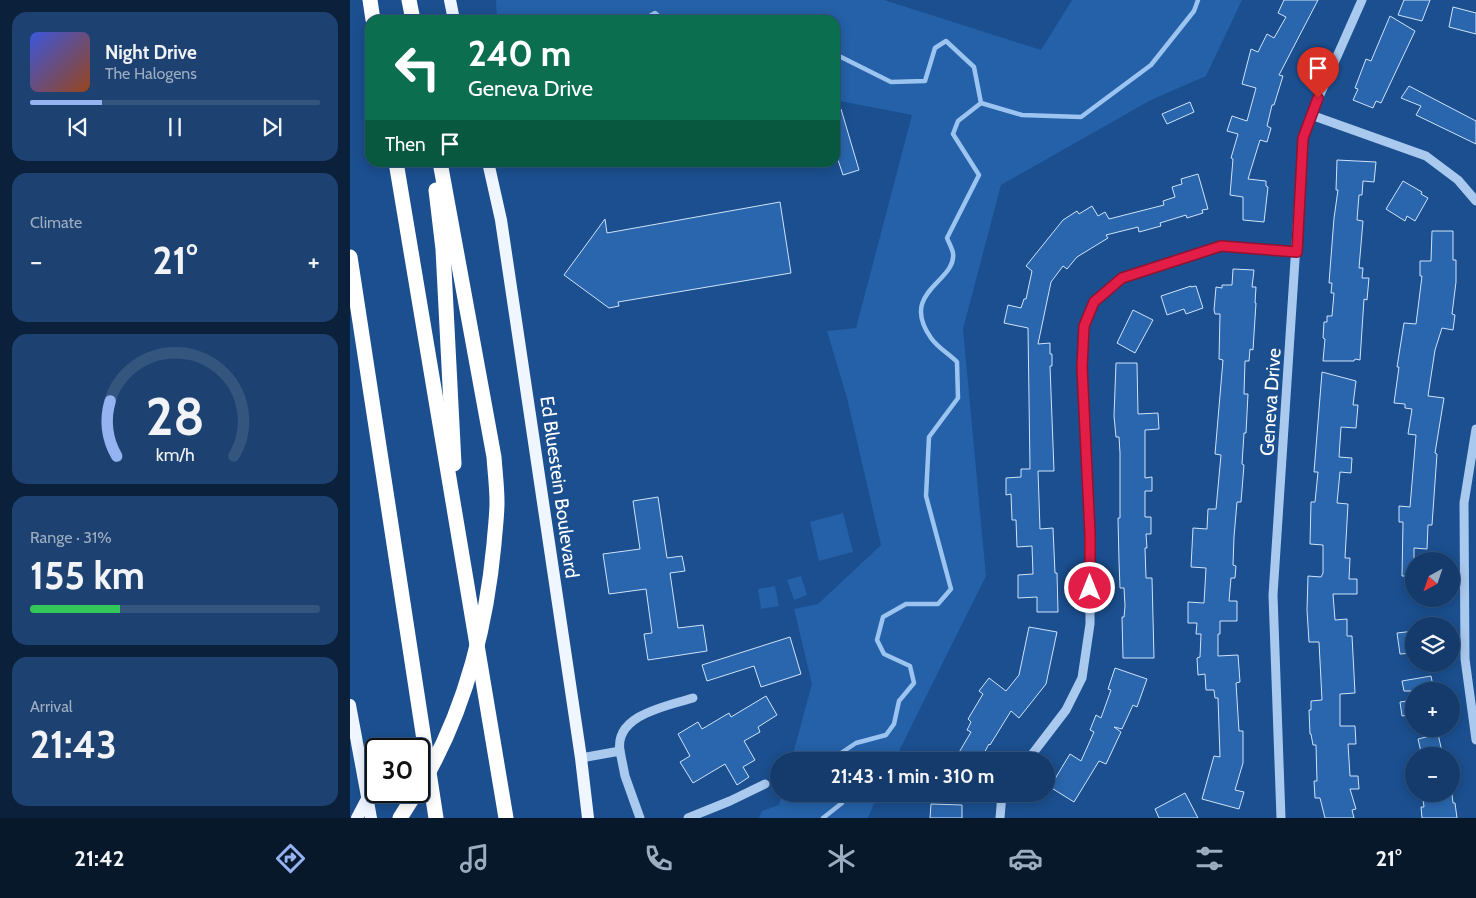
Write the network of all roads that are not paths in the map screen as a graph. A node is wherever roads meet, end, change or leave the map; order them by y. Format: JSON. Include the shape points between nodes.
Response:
{"nodes":[{"id":1,"x":370,"y":0,"type":"edge"},
{"id":2,"x":411,"y":0,"type":"edge"},
{"id":3,"x":450,"y":0,"type":"edge"},
{"id":4,"x":1362,"y":0,"type":"edge"},
{"id":5,"x":372,"y":15,"type":"edge"},
{"id":6,"x":413,"y":15,"type":"edge"},
{"id":7,"x":453,"y":15,"type":"edge"},
{"id":8,"x":1311,"y":115,"type":"junction"},
{"id":9,"x":397,"y":167,"type":"edge"},
{"id":10,"x":433,"y":167,"type":"edge"},
{"id":11,"x":441,"y":167,"type":"edge"},
{"id":12,"x":489,"y":167,"type":"edge"},
{"id":13,"x":1476,"y":201,"type":"edge"},
{"id":14,"x":1297,"y":252,"type":"junction"},
{"id":15,"x":350,"y":257,"type":"edge"},
{"id":16,"x":1476,"y":429,"type":"edge"},
{"id":17,"x":458,"y":540,"type":"junction"},
{"id":18,"x":693,"y":698,"type":"dead end"},
{"id":19,"x":350,"y":705,"type":"edge"},
{"id":20,"x":1476,"y":740,"type":"edge"},
{"id":21,"x":620,"y":751,"type":"junction"},
{"id":22,"x":1034,"y":752,"type":"edge"},
{"id":23,"x":581,"y":758,"type":"junction"},
{"id":24,"x":430,"y":768,"type":"edge"},
{"id":25,"x":765,"y":784,"type":"dead end"},
{"id":26,"x":365,"y":788,"type":"edge"},
{"id":27,"x":1001,"y":802,"type":"edge"},
{"id":28,"x":365,"y":803,"type":"edge"},
{"id":29,"x":368,"y":803,"type":"edge"},
{"id":30,"x":410,"y":803,"type":"edge"},
{"id":31,"x":357,"y":818,"type":"edge"},
{"id":32,"x":370,"y":818,"type":"edge"},
{"id":33,"x":400,"y":818,"type":"edge"},
{"id":34,"x":436,"y":818,"type":"edge"},
{"id":35,"x":506,"y":818,"type":"edge"},
{"id":36,"x":588,"y":818,"type":"edge"},
{"id":37,"x":640,"y":818,"type":"edge"},
{"id":38,"x":688,"y":818,"type":"edge"},
{"id":39,"x":1000,"y":818,"type":"edge"},
{"id":40,"x":1281,"y":818,"type":"edge"}],
"edges":[{"from":1,"to":5,"type":"highway"},
{"from":2,"to":6,"type":"highway"},
{"from":3,"to":7,"type":"main road"},
{"from":4,"to":8,"type":"street","name":"Geneva Drive"},
{"from":8,"to":13,"type":"street","via":[[1426,156],[1458,180]]},
{"from":8,"to":14,"type":"street","name":"Geneva Drive","via":[[1303,138]]},
{"from":9,"to":17,"type":"highway"},
{"from":10,"to":17,"type":"highway","via":[[443,249]]},
{"from":11,"to":24,"type":"highway","via":[[494,457],[497,502],[482,633],[460,703]]},
{"from":12,"to":23,"type":"main road","name":"Ed Bluestein Boulevard","via":[[501,220]]},
{"from":14,"to":22,"type":"street","via":[[1221,246],[1122,278],[1094,302],[1084,326],[1082,367],[1090,534],[1090,614],[1082,678],[1066,710]]},
{"from":14,"to":40,"type":"street","name":"Geneva Drive","via":[[1273,595]]},
{"from":15,"to":34,"type":"highway"},
{"from":16,"to":20,"type":"street","via":[[1464,503],[1465,660]]},
{"from":17,"to":35,"type":"highway"},
{"from":18,"to":21,"type":"street","via":[[636,718],[626,727],[618,742]]},
{"from":19,"to":26,"type":"main road"},
{"from":21,"to":23,"type":"street"},
{"from":21,"to":37,"type":"street"},
{"from":23,"to":36,"type":"main road","name":"Ed Bluestein Boulevard"},
{"from":25,"to":38,"type":"street"},
{"from":27,"to":39,"type":"street"},
{"from":28,"to":31,"type":"main road"},
{"from":29,"to":32,"type":"main road"},
{"from":30,"to":33,"type":"highway"}]}
